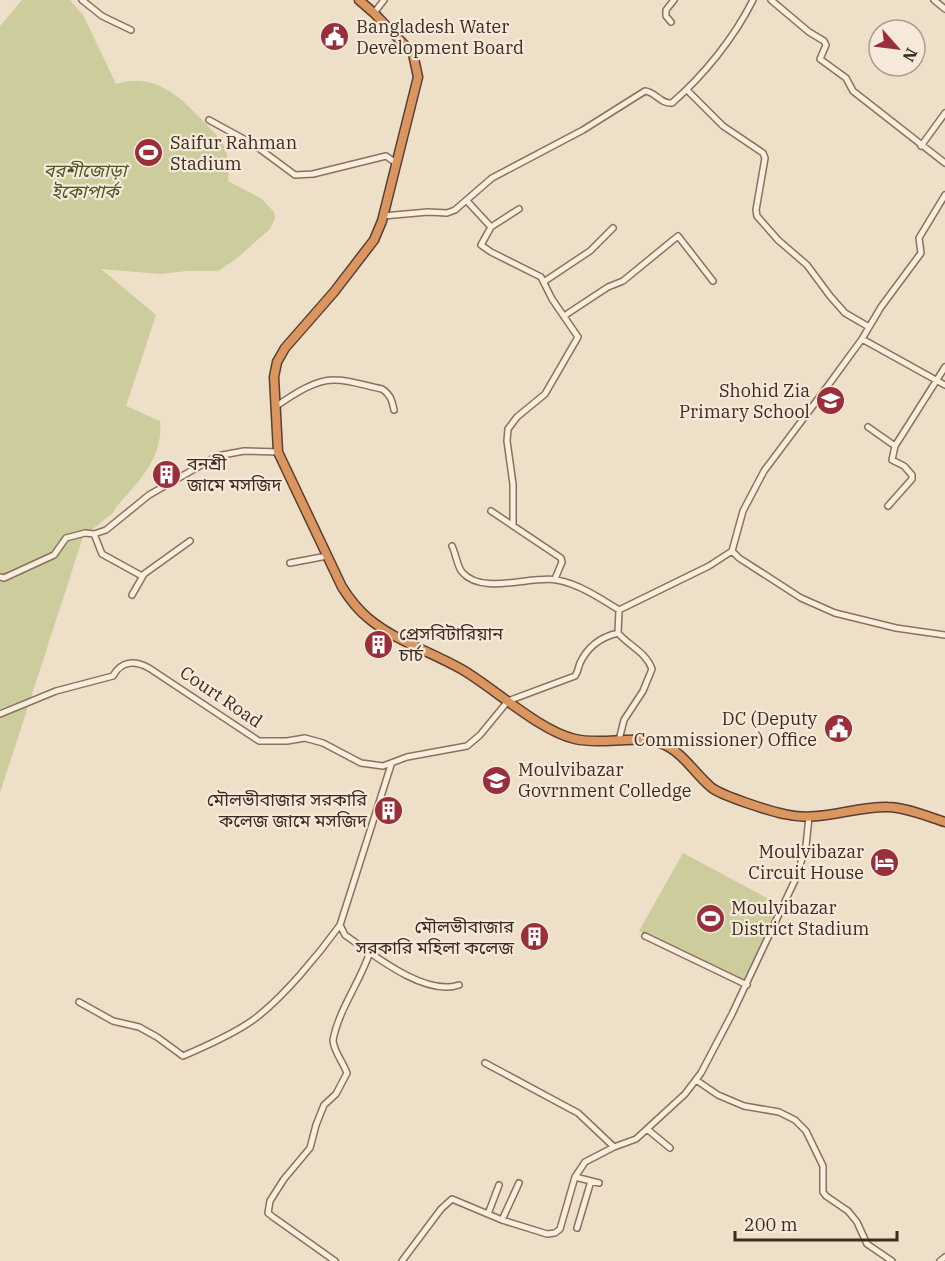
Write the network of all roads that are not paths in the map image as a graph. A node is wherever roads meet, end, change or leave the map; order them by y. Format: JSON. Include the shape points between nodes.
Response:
{"nodes":[{"id":1,"x":82,"y":0,"type":"edge"},
{"id":2,"x":359,"y":0,"type":"edge"},
{"id":3,"x":384,"y":0,"type":"edge"},
{"id":4,"x":674,"y":0,"type":"edge"},
{"id":5,"x":753,"y":0,"type":"edge"},
{"id":6,"x":771,"y":0,"type":"edge"},
{"id":7,"x":934,"y":0,"type":"edge"},
{"id":8,"x":945,"y":9,"type":"edge"},
{"id":9,"x":374,"y":13,"type":"junction"},
{"id":10,"x":671,"y":22,"type":"dead end"},
{"id":11,"x":131,"y":30,"type":"dead end"},
{"id":12,"x":687,"y":90,"type":"junction"},
{"id":13,"x":945,"y":113,"type":"edge"},
{"id":14,"x":209,"y":120,"type":"dead end"},
{"id":15,"x":921,"y":146,"type":"junction"},
{"id":16,"x":396,"y":163,"type":"junction"},
{"id":17,"x":945,"y":163,"type":"edge"},
{"id":18,"x":945,"y":195,"type":"edge"},
{"id":19,"x":467,"y":201,"type":"junction"},
{"id":20,"x":519,"y":209,"type":"dead end"},
{"id":21,"x":384,"y":216,"type":"junction"},
{"id":22,"x":491,"y":228,"type":"junction"},
{"id":23,"x":613,"y":228,"type":"dead end"},
{"id":24,"x":545,"y":282,"type":"junction"},
{"id":25,"x":713,"y":282,"type":"dead end"},
{"id":26,"x":564,"y":316,"type":"junction"},
{"id":27,"x":869,"y":327,"type":"junction"},
{"id":28,"x":862,"y":339,"type":"junction"},
{"id":29,"x":945,"y":367,"type":"edge"},
{"id":30,"x":938,"y":380,"type":"junction"},
{"id":31,"x":945,"y":385,"type":"edge"},
{"id":32,"x":275,"y":407,"type":"junction"},
{"id":33,"x":394,"y":410,"type":"dead end"},
{"id":34,"x":868,"y":428,"type":"dead end"},
{"id":35,"x":895,"y":446,"type":"junction"},
{"id":36,"x":278,"y":452,"type":"junction"},
{"id":37,"x":888,"y":506,"type":"dead end"},
{"id":38,"x":491,"y":511,"type":"dead end"},
{"id":39,"x":513,"y":525,"type":"junction"},
{"id":40,"x":94,"y":534,"type":"junction"},
{"id":41,"x":190,"y":541,"type":"dead end"},
{"id":42,"x":452,"y":546,"type":"dead end"},
{"id":43,"x":732,"y":551,"type":"junction"},
{"id":44,"x":327,"y":556,"type":"junction"},
{"id":45,"x":290,"y":563,"type":"dead end"},
{"id":46,"x":142,"y":576,"type":"junction"},
{"id":47,"x":0,"y":577,"type":"edge"},
{"id":48,"x":555,"y":579,"type":"junction"},
{"id":49,"x":132,"y":595,"type":"dead end"},
{"id":50,"x":619,"y":610,"type":"junction"},
{"id":51,"x":618,"y":633,"type":"junction"},
{"id":52,"x":945,"y":635,"type":"edge"},
{"id":53,"x":508,"y":701,"type":"junction"},
{"id":54,"x":0,"y":714,"type":"edge"},
{"id":55,"x":619,"y":740,"type":"junction"},
{"id":56,"x":391,"y":765,"type":"junction"},
{"id":57,"x":809,"y":817,"type":"junction"},
{"id":58,"x":945,"y":822,"type":"edge"},
{"id":59,"x":340,"y":925,"type":"junction"},
{"id":60,"x":645,"y":936,"type":"dead end"},
{"id":61,"x":370,"y":952,"type":"junction"},
{"id":62,"x":459,"y":985,"type":"dead end"},
{"id":63,"x":747,"y":985,"type":"junction"},
{"id":64,"x":80,"y":1002,"type":"dead end"},
{"id":65,"x":485,"y":1063,"type":"dead end"},
{"id":66,"x":696,"y":1080,"type":"junction"},
{"id":67,"x":647,"y":1129,"type":"junction"},
{"id":68,"x":614,"y":1147,"type":"junction"},
{"id":69,"x":670,"y":1148,"type":"dead end"},
{"id":70,"x":575,"y":1177,"type":"junction"},
{"id":71,"x":591,"y":1181,"type":"junction"},
{"id":72,"x":519,"y":1183,"type":"dead end"},
{"id":73,"x":599,"y":1183,"type":"dead end"},
{"id":74,"x":500,"y":1185,"type":"dead end"},
{"id":75,"x":488,"y":1214,"type":"junction"},
{"id":76,"x":502,"y":1220,"type":"junction"},
{"id":77,"x":577,"y":1228,"type":"dead end"},
{"id":78,"x":945,"y":1257,"type":"edge"},
{"id":79,"x":334,"y":1261,"type":"edge"},
{"id":80,"x":402,"y":1261,"type":"edge"},
{"id":81,"x":892,"y":1261,"type":"edge"},
{"id":82,"x":940,"y":1261,"type":"edge"}],
"edges":[{"from":1,"to":11,"type":"street","via":[[102,16]]},
{"from":2,"to":9,"type":"highway"},
{"from":3,"to":9,"type":"street"},
{"from":4,"to":10,"type":"street","via":[[666,10]]},
{"from":5,"to":12,"type":"street","via":[[738,28]]},
{"from":6,"to":15,"type":"street","via":[[826,43],[822,61]]},
{"from":7,"to":8,"type":"street"},
{"from":9,"to":16,"type":"highway","via":[[413,54],[418,77]]},
{"from":12,"to":19,"type":"street","via":[[672,103],[663,102],[649,91],[636,94],[583,129],[492,178]]},
{"from":12,"to":27,"type":"street","via":[[723,126],[763,153],[757,216],[807,265],[847,315]]},
{"from":13,"to":15,"type":"street"},
{"from":14,"to":16,"type":"street","via":[[253,144],[295,175],[386,156]]},
{"from":15,"to":17,"type":"street"},
{"from":16,"to":21,"type":"highway"},
{"from":18,"to":27,"type":"street","via":[[919,238],[921,253]]},
{"from":19,"to":21,"type":"street","via":[[447,213]]},
{"from":19,"to":22,"type":"street"},
{"from":20,"to":22,"type":"street"},
{"from":21,"to":32,"type":"highway","via":[[374,240],[277,362]]},
{"from":22,"to":24,"type":"street","via":[[481,244]]},
{"from":23,"to":24,"type":"street","via":[[590,251]]},
{"from":24,"to":26,"type":"street"},
{"from":25,"to":26,"type":"street","via":[[678,237],[623,281]]},
{"from":26,"to":39,"type":"street","via":[[577,333],[577,342],[545,394],[508,429]]},
{"from":27,"to":28,"type":"street"},
{"from":28,"to":30,"type":"street"},
{"from":28,"to":43,"type":"street","via":[[764,471],[743,511]]},
{"from":29,"to":30,"type":"street"},
{"from":30,"to":31,"type":"street"},
{"from":30,"to":35,"type":"street"},
{"from":32,"to":33,"type":"street","via":[[323,381],[334,380],[381,389],[391,399]]},
{"from":32,"to":36,"type":"highway"},
{"from":34,"to":35,"type":"street"},
{"from":35,"to":37,"type":"street","via":[[892,460],[904,466],[912,479]]},
{"from":36,"to":40,"type":"street","via":[[217,456],[149,495],[106,530]]},
{"from":36,"to":44,"type":"highway"},
{"from":38,"to":39,"type":"street"},
{"from":39,"to":48,"type":"street","via":[[561,558]]},
{"from":40,"to":46,"type":"street","via":[[102,554]]},
{"from":40,"to":47,"type":"street","via":[[85,532],[66,538],[54,555]]},
{"from":41,"to":46,"type":"street"},
{"from":42,"to":48,"type":"street","via":[[462,573],[483,582],[508,585]]},
{"from":43,"to":50,"type":"street"},
{"from":43,"to":52,"type":"street","via":[[801,598],[836,613]]},
{"from":44,"to":45,"type":"street"},
{"from":44,"to":53,"type":"highway","via":[[354,606],[369,620],[465,671]]},
{"from":46,"to":49,"type":"street"},
{"from":48,"to":50,"type":"street","via":[[589,591]]},
{"from":50,"to":51,"type":"street"},
{"from":51,"to":53,"type":"street","via":[[593,645],[575,676]]},
{"from":51,"to":55,"type":"street","via":[[641,652],[652,669],[640,698],[624,720]]},
{"from":53,"to":55,"type":"highway","via":[[553,731],[573,739]]},
{"from":53,"to":56,"type":"street","name":"Court Road","via":[[466,746],[407,757]]},
{"from":54,"to":56,"type":"street","name":"Court Road","via":[[56,691],[113,676],[124,664],[141,664],[259,741],[305,738],[361,763]]},
{"from":55,"to":57,"type":"highway","via":[[644,740],[665,746],[713,789],[785,815]]},
{"from":56,"to":59,"type":"street"},
{"from":57,"to":58,"type":"highway","via":[[891,807]]},
{"from":57,"to":63,"type":"street","via":[[806,846],[796,878]]},
{"from":59,"to":61,"type":"street","via":[[345,935]]},
{"from":59,"to":64,"type":"street","via":[[326,945],[252,1021],[183,1056],[139,1027],[113,1021]]},
{"from":60,"to":63,"type":"street"},
{"from":61,"to":62,"type":"street","via":[[434,986]]},
{"from":61,"to":79,"type":"street","via":[[333,1040],[347,1073],[343,1083],[324,1106],[310,1148],[268,1206],[268,1213]]},
{"from":63,"to":66,"type":"street"},
{"from":65,"to":68,"type":"street","via":[[578,1113]]},
{"from":66,"to":67,"type":"street"},
{"from":66,"to":81,"type":"street","via":[[744,1106],[779,1112],[795,1120],[806,1131],[823,1166],[823,1192],[848,1211],[867,1244]]},
{"from":67,"to":68,"type":"street"},
{"from":67,"to":69,"type":"street"},
{"from":68,"to":70,"type":"street","via":[[585,1162]]},
{"from":70,"to":71,"type":"street"},
{"from":70,"to":76,"type":"street","via":[[560,1229],[555,1233]]},
{"from":71,"to":73,"type":"street"},
{"from":71,"to":77,"type":"street"},
{"from":72,"to":76,"type":"street"},
{"from":74,"to":75,"type":"street"},
{"from":75,"to":76,"type":"street"},
{"from":75,"to":80,"type":"street","via":[[449,1200]]},
{"from":78,"to":82,"type":"street"}]}
